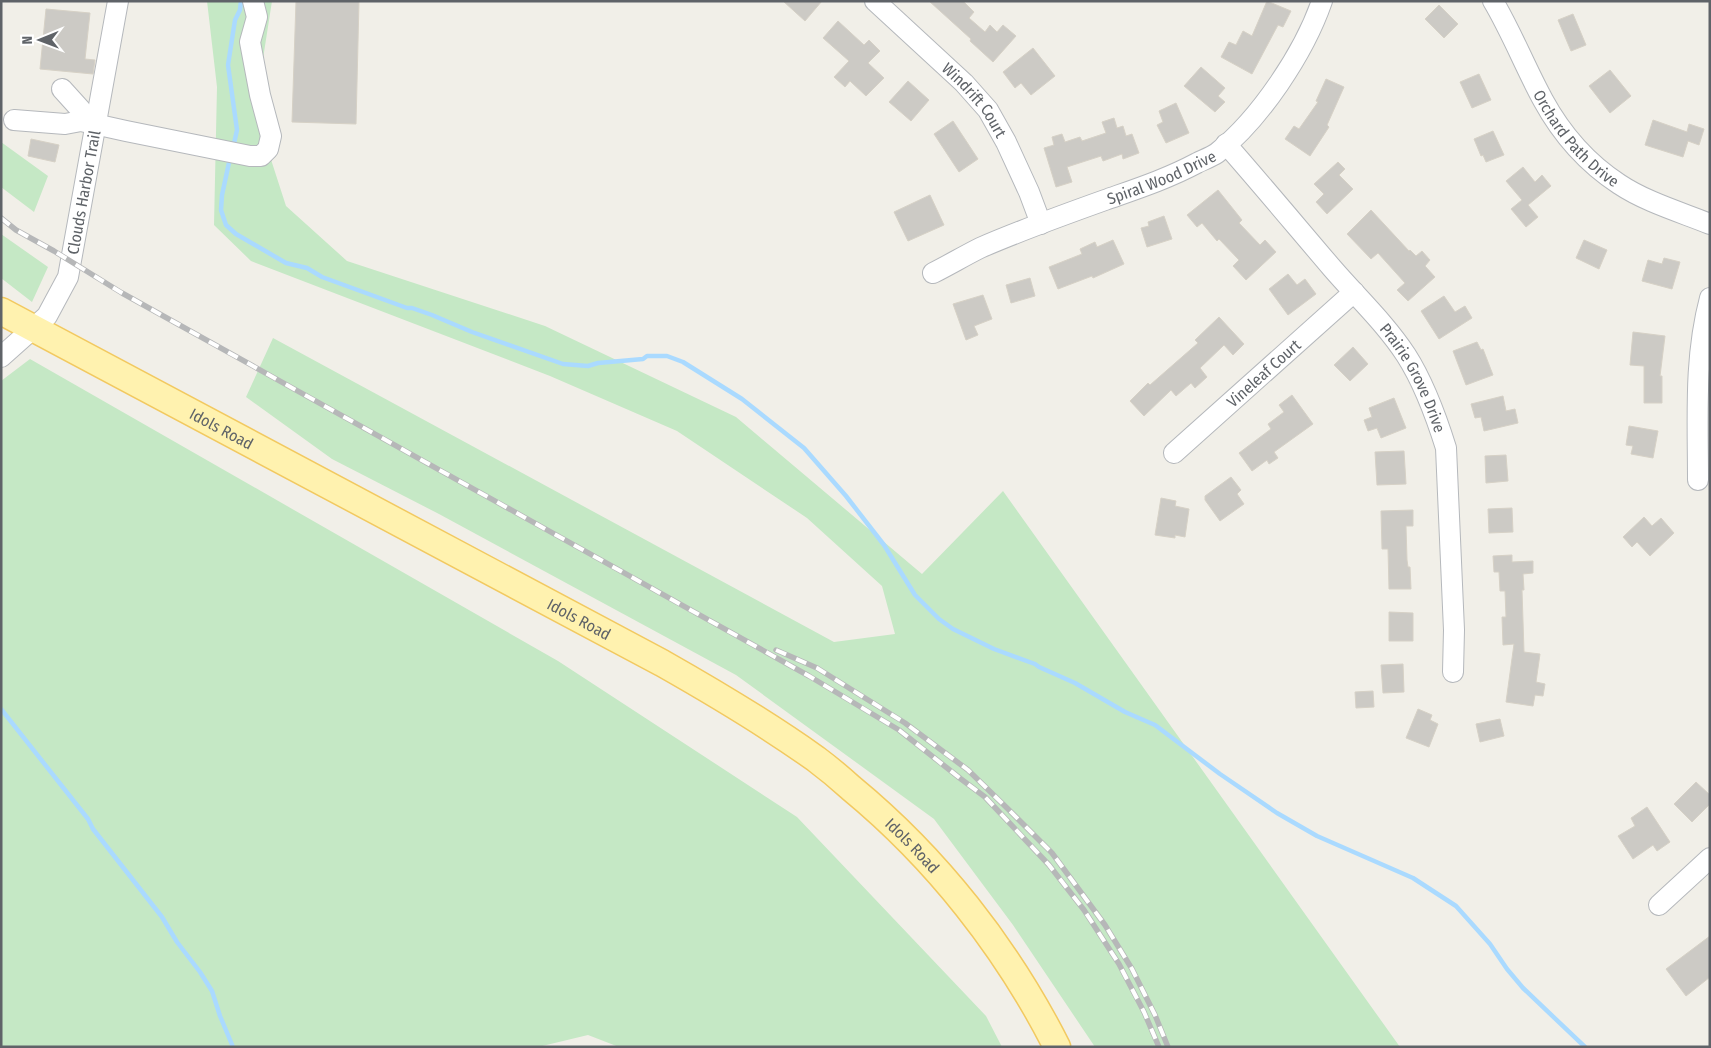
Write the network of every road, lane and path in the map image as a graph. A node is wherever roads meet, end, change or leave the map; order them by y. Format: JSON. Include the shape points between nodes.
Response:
{"nodes":[{"id":1,"x":118,"y":1,"type":"edge"},
{"id":2,"x":253,"y":1,"type":"edge"},
{"id":3,"x":875,"y":1,"type":"edge"},
{"id":4,"x":1322,"y":1,"type":"edge"},
{"id":5,"x":1493,"y":1,"type":"edge"},
{"id":6,"x":62,"y":89,"type":"dead end"},
{"id":7,"x":14,"y":120,"type":"dead end"},
{"id":8,"x":88,"y":123,"type":"junction"},
{"id":9,"x":1226,"y":144,"type":"junction"},
{"id":10,"x":1041,"y":224,"type":"junction"},
{"id":11,"x":1710,"y":224,"type":"edge"},
{"id":12,"x":934,"y":273,"type":"dead end"},
{"id":13,"x":1354,"y":292,"type":"junction"},
{"id":14,"x":1710,"y":298,"type":"edge"},
{"id":15,"x":1,"y":311,"type":"edge"},
{"id":16,"x":34,"y":329,"type":"junction"},
{"id":17,"x":1,"y":357,"type":"edge"},
{"id":18,"x":1174,"y":453,"type":"dead end"},
{"id":19,"x":1698,"y":480,"type":"dead end"},
{"id":20,"x":1453,"y":672,"type":"dead end"},
{"id":21,"x":1710,"y":858,"type":"edge"},
{"id":22,"x":1659,"y":905,"type":"dead end"},
{"id":23,"x":1057,"y":1047,"type":"edge"}],
"edges":[{"from":1,"to":8,"type":"street","name":"Clouds Harbor Trail"},
{"from":2,"to":8,"type":"street","via":[[257,17],[250,42],[271,136],[268,149],[261,156]]},
{"from":3,"to":10,"type":"street","name":"Windrift Court","via":[[964,83],[988,110],[1006,142]]},
{"from":4,"to":9,"type":"street","name":"Spiral Wood Drive","via":[[1292,65],[1240,132]]},
{"from":5,"to":11,"type":"street","name":"Orchard Path Drive","via":[[1544,102],[1572,143],[1594,165],[1635,194]]},
{"from":6,"to":8,"type":"street"},
{"from":7,"to":8,"type":"street"},
{"from":8,"to":16,"type":"street","name":"Clouds Harbor Trail","via":[[68,278],[47,316]]},
{"from":9,"to":10,"type":"street","name":"Spiral Wood Drive","via":[[1216,154],[1186,169]]},
{"from":9,"to":13,"type":"street","name":"Prairie Grove Drive"},
{"from":10,"to":12,"type":"street","name":"Spiral Wood Drive","via":[[980,248]]},
{"from":13,"to":18,"type":"street","name":"Vineleaf Court"},
{"from":13,"to":20,"type":"street","name":"Prairie Grove Drive","via":[[1406,355],[1424,388],[1446,448]]},
{"from":14,"to":19,"type":"street","via":[[1698,365]]},
{"from":15,"to":16,"type":"main road","name":"Idols Road"},
{"from":16,"to":17,"type":"street","name":"Clouds Harbor Trail"},
{"from":16,"to":23,"type":"main road","name":"Idols Road","via":[[662,663],[737,706],[818,760],[881,812],[974,915],[1013,969]]},
{"from":21,"to":22,"type":"street"}]}
